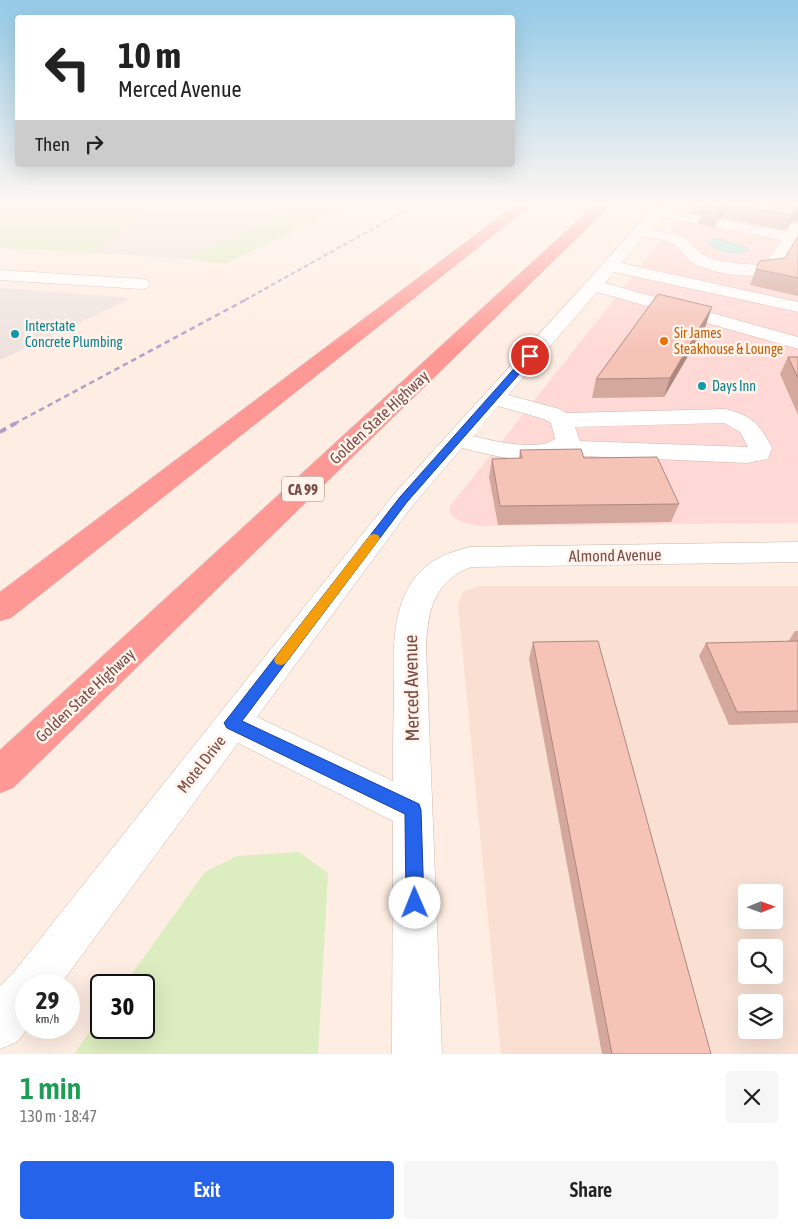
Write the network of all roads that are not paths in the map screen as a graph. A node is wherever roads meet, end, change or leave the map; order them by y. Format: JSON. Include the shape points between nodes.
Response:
{"nodes":[{"id":1,"x":463,"y":252,"type":"edge"},
{"id":2,"x":554,"y":252,"type":"edge"},
{"id":3,"x":622,"y":252,"type":"edge"},
{"id":4,"x":691,"y":252,"type":"edge"},
{"id":5,"x":782,"y":252,"type":"edge"},
{"id":6,"x":610,"y":266,"type":"junction"},
{"id":7,"x":0,"y":275,"type":"edge"},
{"id":8,"x":141,"y":284,"type":"dead end"},
{"id":9,"x":593,"y":285,"type":"junction"},
{"id":10,"x":798,"y":307,"type":"edge"},
{"id":11,"x":798,"y":343,"type":"edge"},
{"id":12,"x":493,"y":398,"type":"junction"},
{"id":13,"x":561,"y":420,"type":"junction"},
{"id":14,"x":456,"y":439,"type":"junction"},
{"id":15,"x":558,"y":448,"type":"junction"},
{"id":16,"x":798,"y":552,"type":"edge"},
{"id":17,"x":436,"y":573,"type":"joint"},
{"id":18,"x":0,"y":609,"type":"edge"},
{"id":19,"x":232,"y":723,"type":"junction"},
{"id":20,"x":0,"y":775,"type":"edge"},
{"id":21,"x":413,"y":810,"type":"junction"},
{"id":22,"x":39,"y":974,"type":"edge"},
{"id":23,"x":15,"y":1005,"type":"edge"},
{"id":24,"x":0,"y":1025,"type":"edge"},
{"id":25,"x":418,"y":1054,"type":"edge"}],
"edges":[{"from":1,"to":18,"type":"highway"},
{"from":2,"to":20,"type":"highway","name":"Golden State Highway","number":"CA 99"},
{"from":3,"to":6,"type":"street","name":"Motel Drive"},
{"from":4,"to":5,"type":"street","via":[[707,263],[748,271],[772,269]]},
{"from":6,"to":9,"type":"street","name":"Motel Drive"},
{"from":6,"to":10,"type":"street"},
{"from":7,"to":8,"type":"street"},
{"from":9,"to":11,"type":"street"},
{"from":9,"to":12,"type":"street","name":"Motel Drive"},
{"from":12,"to":13,"type":"street","via":[[536,408]]},
{"from":12,"to":14,"type":"street","name":"Motel Drive"},
{"from":13,"to":15,"type":"street","via":[[568,441]]},
{"from":13,"to":15,"type":"street","via":[[726,416],[743,422],[760,448],[759,454]]},
{"from":14,"to":15,"type":"street","via":[[505,450]]},
{"from":14,"to":19,"type":"street","name":"Motel Drive","via":[[404,500]]},
{"from":16,"to":17,"type":"street","name":"Almond Avenue","via":[[482,556],[458,560]]},
{"from":17,"to":21,"type":"street","name":"Merced Avenue","via":[[420,594],[411,622]]},
{"from":19,"to":21,"type":"street"},
{"from":19,"to":22,"type":"street","name":"Motel Drive"},
{"from":21,"to":25,"type":"street","name":"Merced Avenue"},
{"from":23,"to":24,"type":"street"}]}
